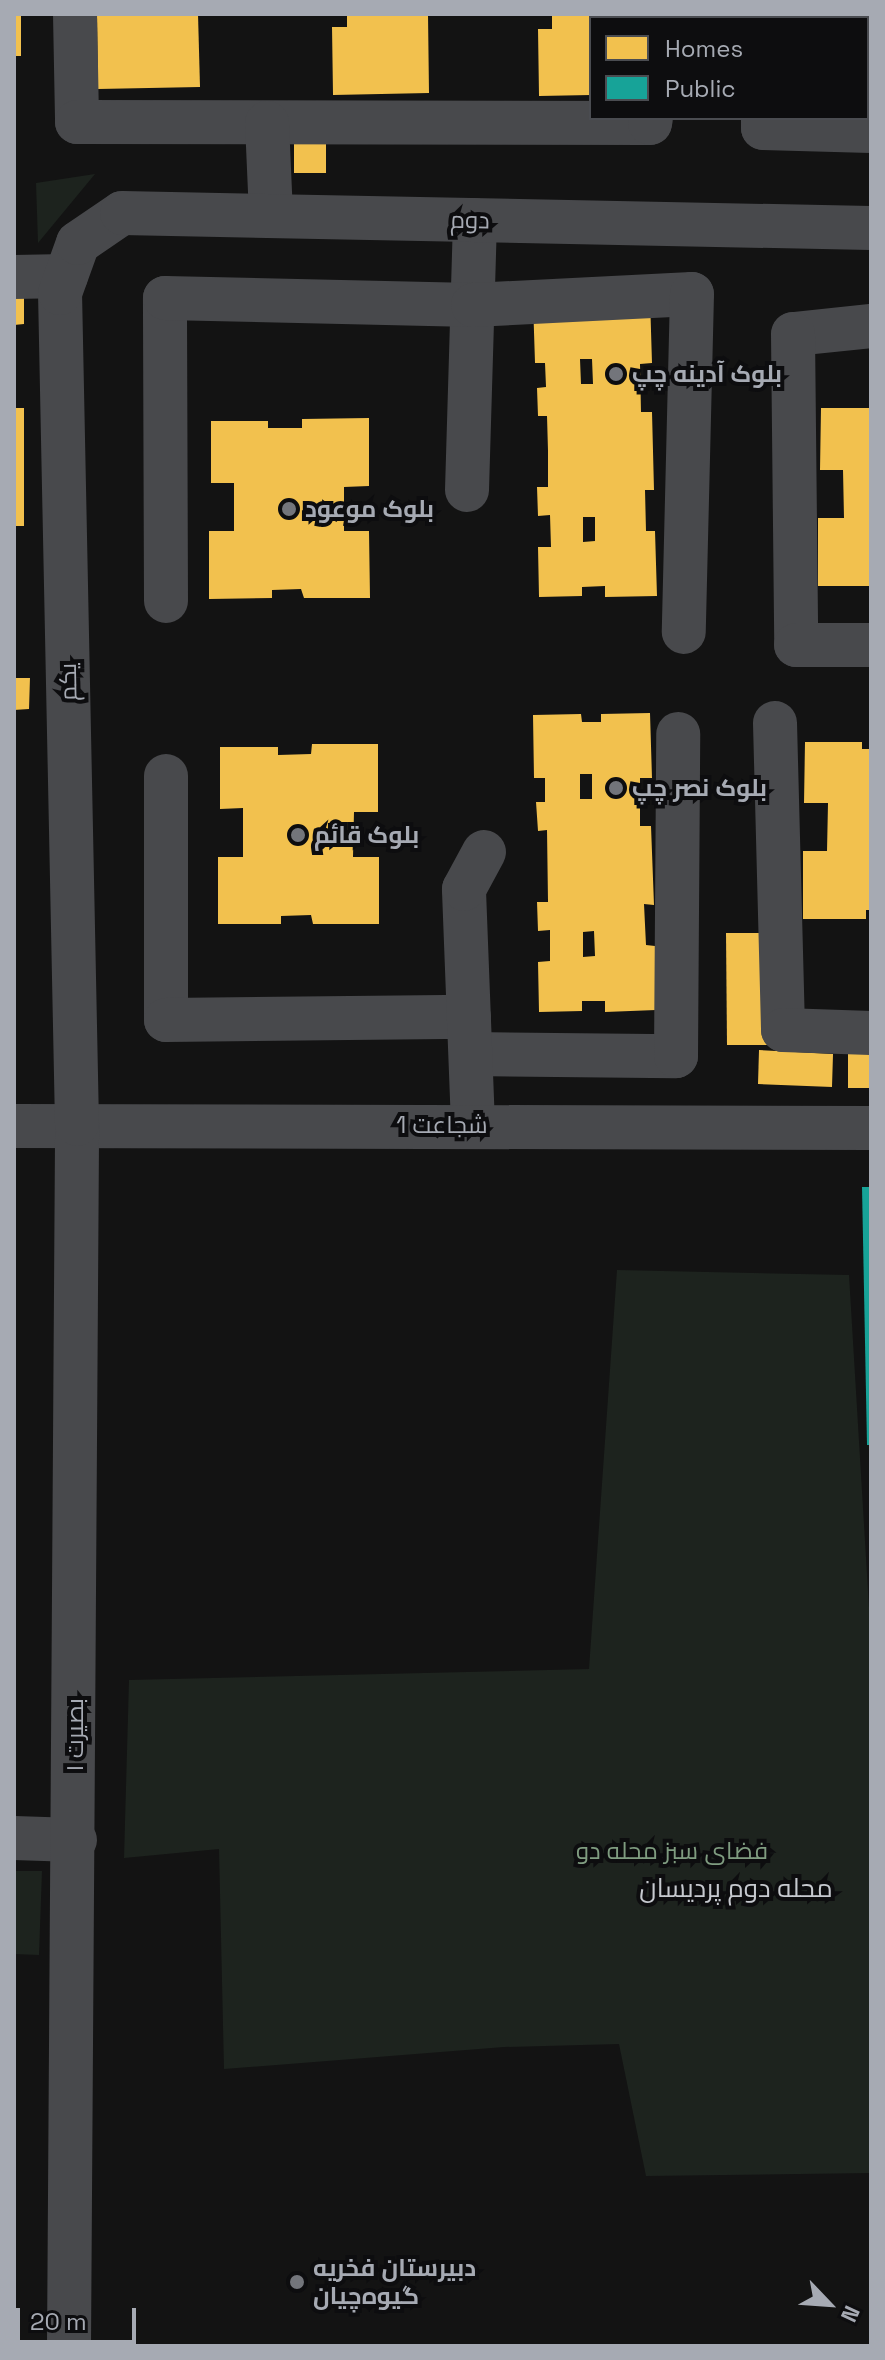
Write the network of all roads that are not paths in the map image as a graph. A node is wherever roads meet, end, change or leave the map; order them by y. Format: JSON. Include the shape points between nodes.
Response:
{"nodes":[{"id":1,"x":75,"y":14,"type":"edge"},
{"id":2,"x":651,"y":120,"type":"edge"},
{"id":3,"x":763,"y":120,"type":"edge"},
{"id":4,"x":267,"y":123,"type":"junction"},
{"id":5,"x":871,"y":131,"type":"edge"},
{"id":6,"x":271,"y":215,"type":"junction"},
{"id":7,"x":475,"y":220,"type":"junction"},
{"id":8,"x":871,"y":228,"type":"edge"},
{"id":9,"x":72,"y":259,"type":"junction"},
{"id":10,"x":14,"y":277,"type":"edge"},
{"id":11,"x":473,"y":305,"type":"junction"},
{"id":12,"x":871,"y":326,"type":"edge"},
{"id":13,"x":467,"y":490,"type":"dead end"},
{"id":14,"x":166,"y":601,"type":"dead end"},
{"id":15,"x":684,"y":632,"type":"dead end"},
{"id":16,"x":871,"y":645,"type":"edge"},
{"id":17,"x":775,"y":723,"type":"dead end"},
{"id":18,"x":678,"y":734,"type":"dead end"},
{"id":19,"x":166,"y":776,"type":"dead end"},
{"id":20,"x":484,"y":852,"type":"dead end"},
{"id":21,"x":871,"y":1033,"type":"edge"},
{"id":22,"x":470,"y":1036,"type":"junction"},
{"id":23,"x":77,"y":1124,"type":"junction"},
{"id":24,"x":473,"y":1125,"type":"junction"},
{"id":25,"x":14,"y":1126,"type":"edge"},
{"id":26,"x":871,"y":1128,"type":"edge"},
{"id":27,"x":14,"y":1838,"type":"edge"},
{"id":28,"x":75,"y":1840,"type":"junction"},
{"id":29,"x":69,"y":2346,"type":"edge"}],
"edges":[{"from":1,"to":4,"type":"street","via":[[77,122]]},
{"from":2,"to":4,"type":"street"},
{"from":3,"to":5,"type":"street","via":[[763,128]]},
{"from":4,"to":6,"type":"street"},
{"from":6,"to":7,"type":"street","name":"دوم"},
{"from":6,"to":9,"type":"street","name":"دوم","via":[[122,213]]},
{"from":7,"to":8,"type":"street","name":"دوم"},
{"from":7,"to":11,"type":"street"},
{"from":9,"to":10,"type":"street"},
{"from":9,"to":23,"type":"street","name":"یکم","via":[[60,293]]},
{"from":11,"to":13,"type":"street"},
{"from":11,"to":14,"type":"street","via":[[165,298]]},
{"from":11,"to":15,"type":"street","via":[[692,294]]},
{"from":12,"to":16,"type":"street","via":[[793,334],[796,645]]},
{"from":17,"to":21,"type":"street","via":[[783,1030]]},
{"from":18,"to":22,"type":"street","via":[[676,1056]]},
{"from":19,"to":22,"type":"street","via":[[166,1020]]},
{"from":20,"to":22,"type":"street","via":[[464,889]]},
{"from":22,"to":24,"type":"street"},
{"from":23,"to":24,"type":"street","name":"شجاعت 1"},
{"from":23,"to":25,"type":"street","name":"شجاعت 1"},
{"from":23,"to":28,"type":"street","name":"بصیرت ۱"},
{"from":24,"to":26,"type":"street","name":"شجاعت 1"},
{"from":27,"to":28,"type":"street"},
{"from":28,"to":29,"type":"street","name":"بصیرت ۱"}]}
